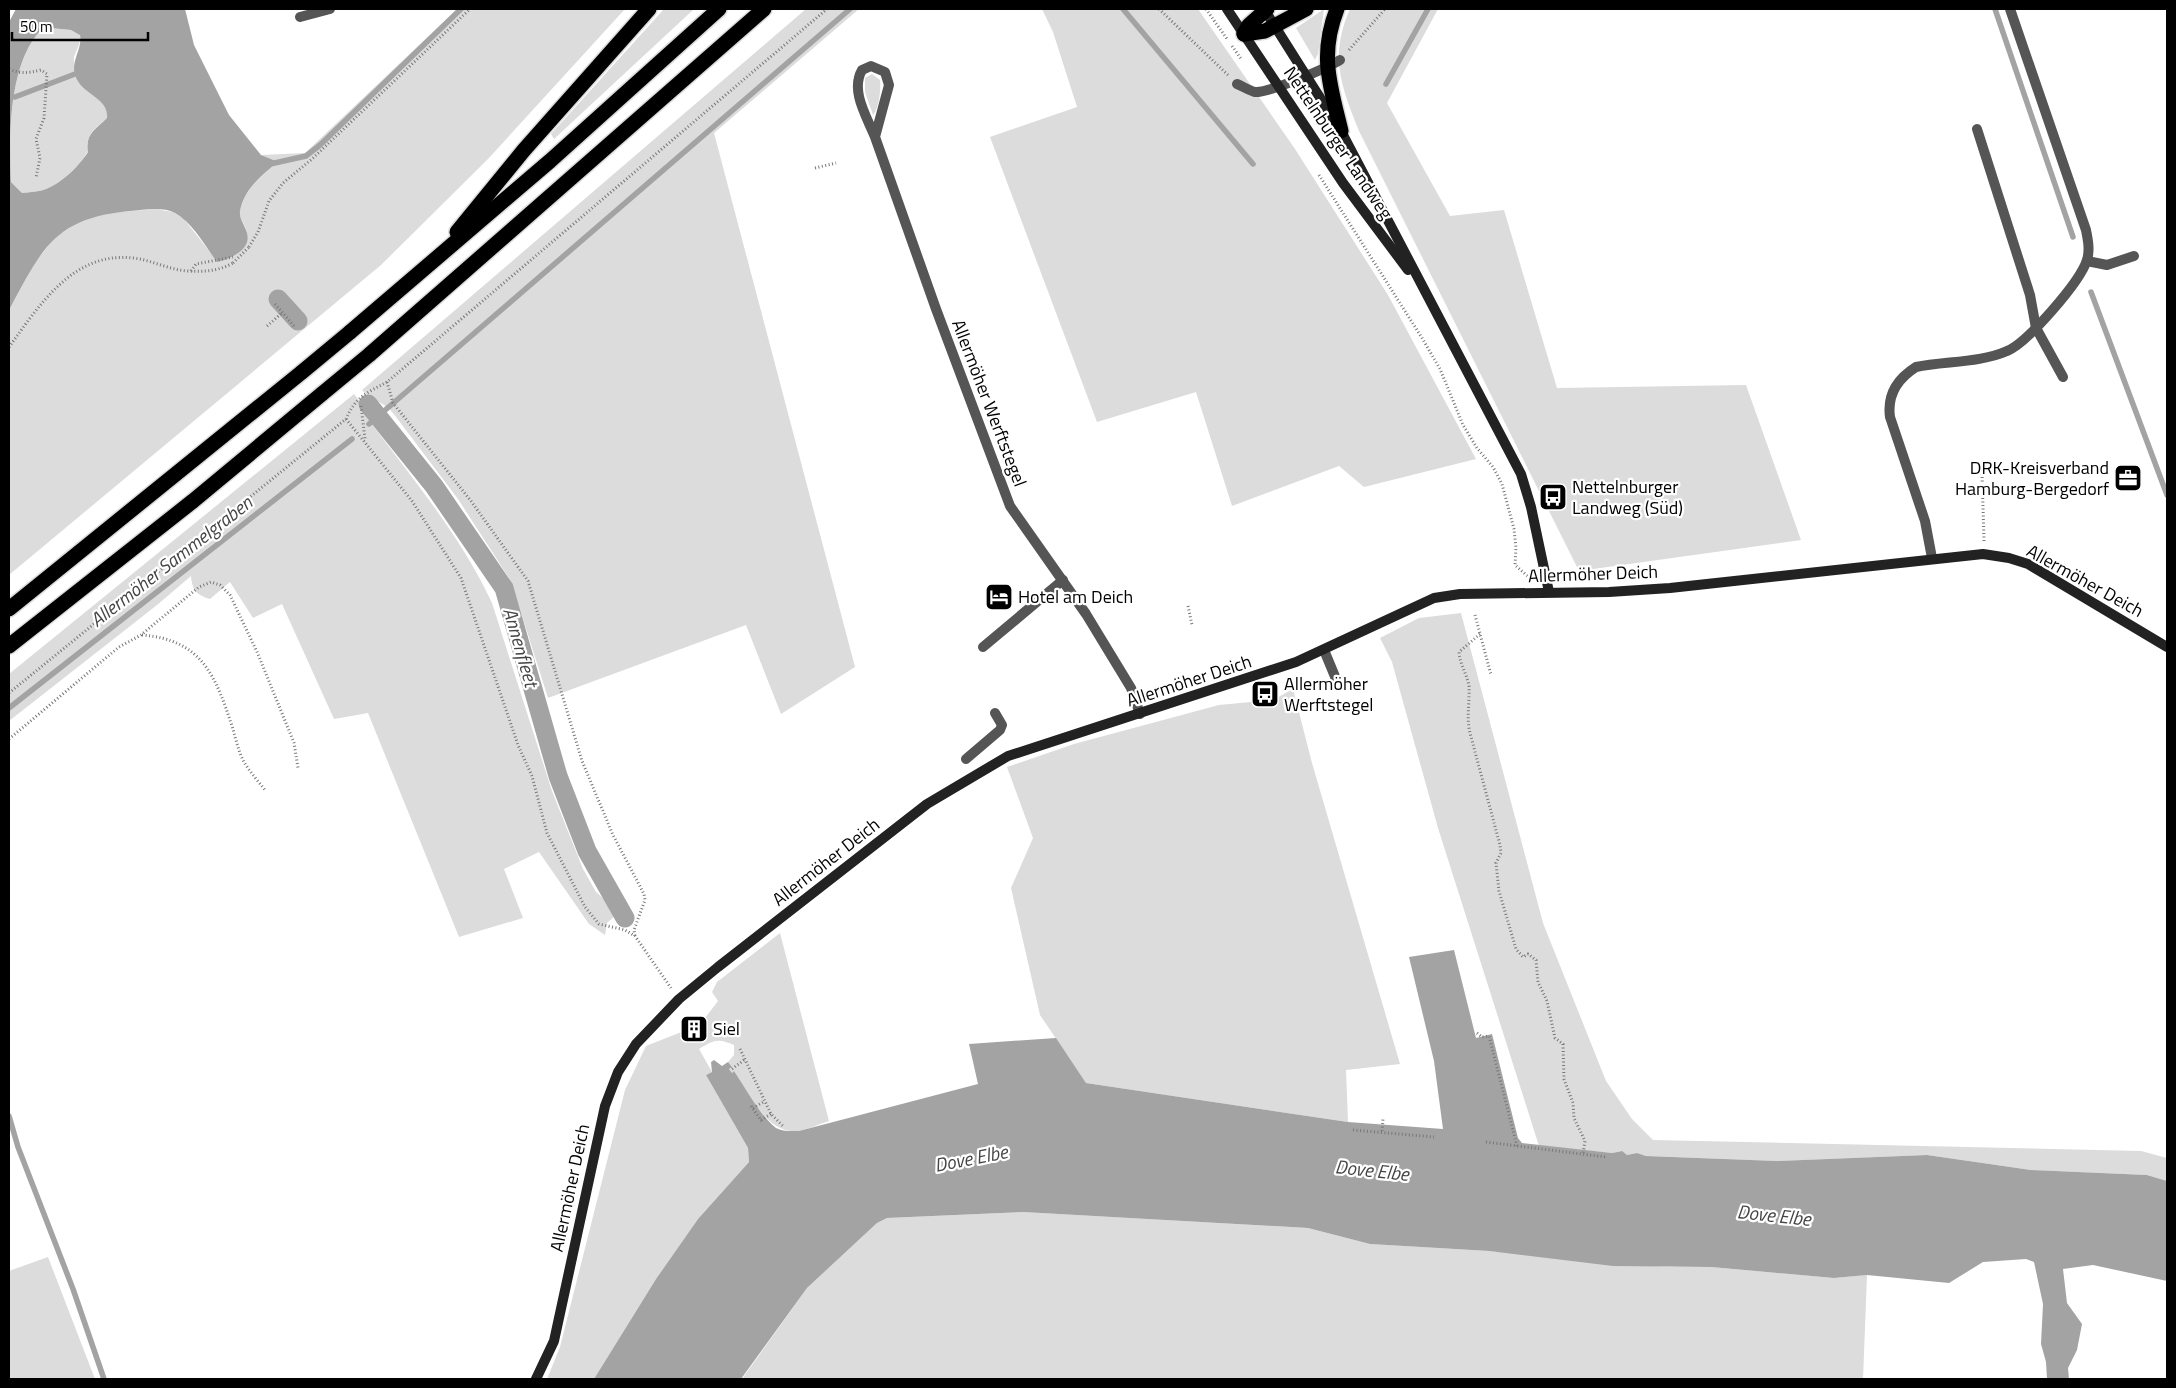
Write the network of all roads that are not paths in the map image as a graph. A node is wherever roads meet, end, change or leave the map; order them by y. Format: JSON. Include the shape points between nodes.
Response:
{"nodes":[{"id":1,"x":330,"y":9,"type":"edge"},
{"id":2,"x":649,"y":9,"type":"edge"},
{"id":3,"x":719,"y":9,"type":"edge"},
{"id":4,"x":764,"y":9,"type":"edge"},
{"id":5,"x":1227,"y":9,"type":"edge"},
{"id":6,"x":1266,"y":9,"type":"edge"},
{"id":7,"x":1306,"y":9,"type":"edge"},
{"id":8,"x":1337,"y":9,"type":"edge"},
{"id":9,"x":2010,"y":9,"type":"edge"},
{"id":10,"x":300,"y":17,"type":"dead end"},
{"id":11,"x":1275,"y":26,"type":"junction"},
{"id":12,"x":1244,"y":34,"type":"junction"},
{"id":13,"x":1340,"y":60,"type":"road end"},
{"id":14,"x":1326,"y":68,"type":"junction"},
{"id":15,"x":1307,"y":74,"type":"junction"},
{"id":16,"x":1237,"y":84,"type":"road end"},
{"id":17,"x":1280,"y":87,"type":"junction"},
{"id":18,"x":1977,"y":129,"type":"dead end"},
{"id":19,"x":1341,"y":131,"type":"junction"},
{"id":20,"x":875,"y":137,"type":"junction"},
{"id":21,"x":2134,"y":256,"type":"dead end"},
{"id":22,"x":2087,"y":261,"type":"junction"},
{"id":23,"x":431,"y":264,"type":"junction"},
{"id":24,"x":1424,"y":293,"type":"junction"},
{"id":25,"x":2036,"y":328,"type":"junction"},
{"id":26,"x":2063,"y":377,"type":"dead end"},
{"id":27,"x":1932,"y":558,"type":"junction"},
{"id":28,"x":1063,"y":580,"type":"junction"},
{"id":29,"x":1548,"y":592,"type":"junction"},
{"id":30,"x":9,"y":609,"type":"edge"},
{"id":31,"x":9,"y":646,"type":"edge"},
{"id":32,"x":983,"y":647,"type":"dead end"},
{"id":33,"x":2167,"y":647,"type":"edge"},
{"id":34,"x":1324,"y":650,"type":"junction"},
{"id":35,"x":1336,"y":679,"type":"dead end"},
{"id":36,"x":995,"y":713,"type":"dead end"},
{"id":37,"x":1140,"y":714,"type":"junction"},
{"id":38,"x":966,"y":759,"type":"dead end"},
{"id":39,"x":536,"y":1379,"type":"edge"}],
"edges":[{"from":1,"to":10,"type":"street"},
{"from":2,"to":23,"type":"highway","via":[[524,150]]},
{"from":3,"to":23,"type":"highway"},
{"from":4,"to":31,"type":"highway","bridge":true,"via":[[369,355],[193,501]]},
{"from":5,"to":12,"type":"street","name":"Nettelnburger Landweg"},
{"from":6,"to":11,"type":"street","name":"Nettelnburger Landweg"},
{"from":6,"to":12,"type":"highway"},
{"from":7,"to":11,"type":"highway"},
{"from":8,"to":14,"type":"highway","via":[[1328,41]]},
{"from":9,"to":22,"type":"street","via":[[2086,230]]},
{"from":11,"to":12,"type":"highway","via":[[1266,31]]},
{"from":11,"to":15,"type":"street","name":"Nettelnburger Landweg"},
{"from":12,"to":17,"type":"street","name":"Nettelnburger Landweg"},
{"from":13,"to":14,"type":"street"},
{"from":14,"to":15,"type":"street"},
{"from":14,"to":19,"type":"highway"},
{"from":15,"to":17,"type":"street"},
{"from":15,"to":19,"type":"street","name":"Nettelnburger Landweg"},
{"from":16,"to":17,"type":"street","via":[[1255,92]]},
{"from":17,"to":24,"type":"street","name":"Nettelnburger Landweg","via":[[1343,184]]},
{"from":18,"to":25,"type":"street","via":[[2030,295]]},
{"from":19,"to":24,"type":"street","name":"Nettelnburger Landweg"},
{"from":20,"to":20,"type":"street","name":"Allermöher Werftstegel","via":[[890,85],[885,72],[871,66],[862,70],[856,83]]},
{"from":20,"to":28,"type":"street","name":"Allermöher Werftstegel","via":[[1010,506]]},
{"from":21,"to":22,"type":"street","via":[[2107,265]]},
{"from":22,"to":25,"type":"street"},
{"from":23,"to":30,"type":"highway","bridge":true},
{"from":24,"to":29,"type":"street","name":"Nettelnburger Landweg","via":[[1521,474]]},
{"from":25,"to":26,"type":"street"},
{"from":25,"to":27,"type":"street","via":[[2018,345],[1998,354],[1916,367],[1893,390],[1888,406],[1890,417],[1925,520]]},
{"from":27,"to":29,"type":"street","name":"Allermöher Deich","via":[[1670,588]]},
{"from":27,"to":33,"type":"street","name":"Allermöher Deich","via":[[1983,554],[2028,564]]},
{"from":28,"to":32,"type":"street"},
{"from":28,"to":37,"type":"street","name":"Allermöher Werftstegel","via":[[1132,688]]},
{"from":29,"to":34,"type":"street","name":"Allermöher Deich","via":[[1460,594],[1434,598]]},
{"from":34,"to":35,"type":"street"},
{"from":34,"to":37,"type":"street","name":"Allermöher Deich","via":[[1258,676]]},
{"from":36,"to":38,"type":"street","via":[[1002,725],[1000,730]]},
{"from":37,"to":39,"type":"street","name":"Allermöher Deich","via":[[1008,756],[927,804],[718,966],[679,999],[636,1044],[611,1088],[600,1125],[554,1341]]}]}
